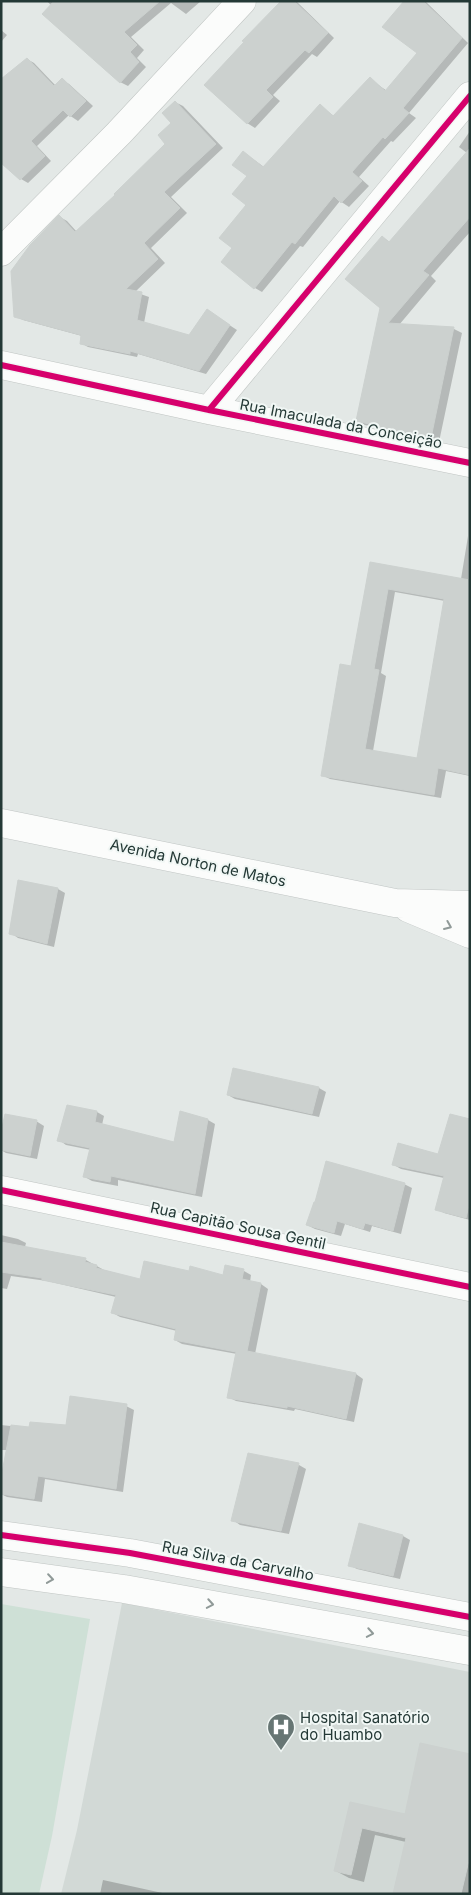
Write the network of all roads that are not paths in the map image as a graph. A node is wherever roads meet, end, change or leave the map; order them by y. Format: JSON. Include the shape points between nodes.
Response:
{"nodes":[{"id":1,"x":242,"y":1,"type":"edge"},
{"id":2,"x":470,"y":96,"type":"edge"},
{"id":3,"x":1,"y":252,"type":"edge"},
{"id":4,"x":1,"y":365,"type":"edge"},
{"id":5,"x":210,"y":410,"type":"junction"},
{"id":6,"x":470,"y":463,"type":"edge"},
{"id":7,"x":1,"y":823,"type":"edge"},
{"id":8,"x":395,"y":903,"type":"junction"},
{"id":9,"x":470,"y":905,"type":"edge"},
{"id":10,"x":470,"y":934,"type":"edge"},
{"id":11,"x":1,"y":1190,"type":"edge"},
{"id":12,"x":470,"y":1287,"type":"edge"},
{"id":13,"x":1,"y":1535,"type":"edge"},
{"id":14,"x":1,"y":1572,"type":"edge"},
{"id":15,"x":469,"y":1614,"type":"edge"},
{"id":16,"x":465,"y":1650,"type":"edge"}],
"edges":[{"from":1,"to":3,"type":"street","via":[[120,133]]},
{"from":2,"to":5,"type":"street"},
{"from":4,"to":5,"type":"street","name":"Rua Imaculada da Conceição"},
{"from":5,"to":6,"type":"street","name":"Rua Imaculada da Conceição"},
{"from":7,"to":8,"type":"street","name":"Avenida Norton de Matos"},
{"from":8,"to":9,"type":"street","name":"Avenida Norton de Matos"},
{"from":8,"to":10,"type":"street","name":"Avenida Norton de Matos","one_way":true},
{"from":11,"to":12,"type":"street","name":"Rua Capitão Sousa Gentil"},
{"from":13,"to":15,"type":"street","name":"Rua Silva da Carvalho","via":[[130,1553]]},
{"from":14,"to":16,"type":"street","one_way":true,"via":[[124,1589]]},
{"from":15,"to":16,"type":"street"}]}
